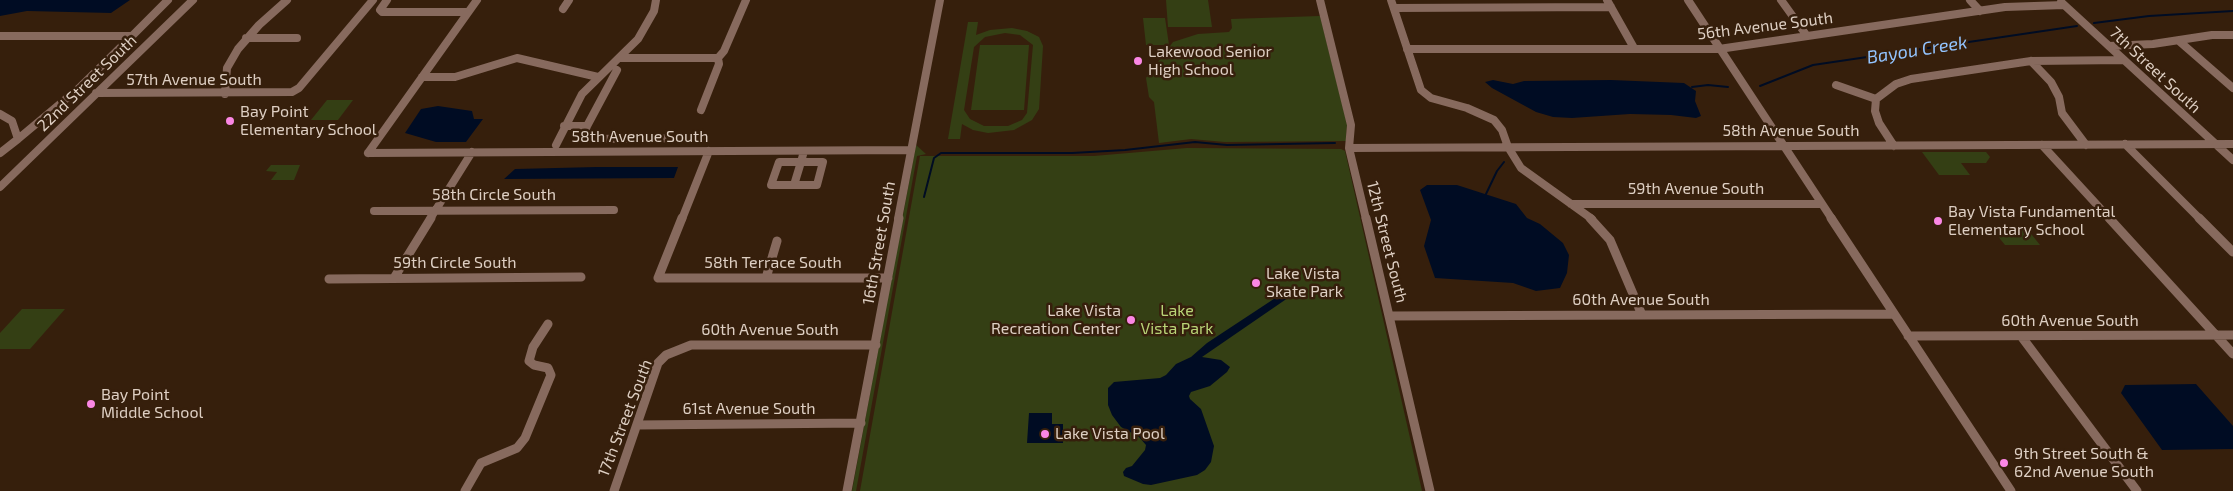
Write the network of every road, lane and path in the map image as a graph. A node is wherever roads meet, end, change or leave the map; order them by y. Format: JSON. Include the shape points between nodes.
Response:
{"nodes":[{"id":1,"x":168,"y":0,"type":"edge"},
{"id":2,"x":193,"y":0,"type":"edge"},
{"id":3,"x":287,"y":0,"type":"edge"},
{"id":4,"x":373,"y":0,"type":"edge"},
{"id":5,"x":387,"y":0,"type":"edge"},
{"id":6,"x":477,"y":0,"type":"edge"},
{"id":7,"x":569,"y":0,"type":"edge"},
{"id":8,"x":656,"y":0,"type":"edge"},
{"id":9,"x":746,"y":0,"type":"edge"},
{"id":10,"x":940,"y":0,"type":"edge"},
{"id":11,"x":1320,"y":0,"type":"edge"},
{"id":12,"x":1607,"y":0,"type":"edge"},
{"id":13,"x":1688,"y":0,"type":"edge"},
{"id":14,"x":1781,"y":0,"type":"edge"},
{"id":15,"x":1970,"y":0,"type":"edge"},
{"id":16,"x":2061,"y":2,"type":"edge"},
{"id":17,"x":1392,"y":4,"type":"edge"},
{"id":18,"x":563,"y":8,"type":"dead end"},
{"id":19,"x":1611,"y":8,"type":"junction"},
{"id":20,"x":1980,"y":11,"type":"junction"},
{"id":21,"x":468,"y":12,"type":"junction"},
{"id":22,"x":2233,"y":35,"type":"edge"},
{"id":23,"x":0,"y":36,"type":"edge"},
{"id":24,"x":132,"y":36,"type":"junction"},
{"id":25,"x":1807,"y":36,"type":"junction"},
{"id":26,"x":246,"y":38,"type":"junction"},
{"id":27,"x":297,"y":38,"type":"dead end"},
{"id":28,"x":2179,"y":41,"type":"junction"},
{"id":29,"x":2109,"y":46,"type":"junction"},
{"id":30,"x":1634,"y":48,"type":"junction"},
{"id":31,"x":1407,"y":49,"type":"junction"},
{"id":32,"x":1719,"y":49,"type":"junction"},
{"id":33,"x":620,"y":58,"type":"junction"},
{"id":34,"x":718,"y":58,"type":"junction"},
{"id":35,"x":2124,"y":60,"type":"junction"},
{"id":36,"x":2031,"y":61,"type":"junction"},
{"id":37,"x":617,"y":70,"type":"dead end"},
{"id":38,"x":422,"y":77,"type":"junction"},
{"id":39,"x":598,"y":77,"type":"junction"},
{"id":40,"x":1836,"y":85,"type":"dead end"},
{"id":41,"x":2233,"y":88,"type":"edge"},
{"id":42,"x":96,"y":93,"type":"junction"},
{"id":43,"x":225,"y":94,"type":"junction"},
{"id":44,"x":1876,"y":99,"type":"junction"},
{"id":45,"x":702,"y":110,"type":"dead end"},
{"id":46,"x":0,"y":114,"type":"edge"},
{"id":47,"x":564,"y":126,"type":"junction"},
{"id":48,"x":587,"y":126,"type":"junction"},
{"id":49,"x":18,"y":138,"type":"junction"},
{"id":50,"x":694,"y":138,"type":"dead end"},
{"id":51,"x":2126,"y":144,"type":"junction"},
{"id":52,"x":2215,"y":144,"type":"junction"},
{"id":53,"x":2233,"y":144,"type":"edge"},
{"id":54,"x":556,"y":145,"type":"dead end"},
{"id":55,"x":2042,"y":145,"type":"junction"},
{"id":56,"x":2086,"y":145,"type":"junction"},
{"id":57,"x":1894,"y":146,"type":"junction"},
{"id":58,"x":1508,"y":147,"type":"junction"},
{"id":59,"x":1783,"y":147,"type":"junction"},
{"id":60,"x":1349,"y":148,"type":"junction"},
{"id":61,"x":911,"y":150,"type":"junction"},
{"id":62,"x":708,"y":151,"type":"junction"},
{"id":63,"x":804,"y":151,"type":"junction"},
{"id":64,"x":472,"y":152,"type":"junction"},
{"id":65,"x":0,"y":153,"type":"edge"},
{"id":66,"x":368,"y":153,"type":"joint"},
{"id":67,"x":2233,"y":160,"type":"edge"},
{"id":68,"x":800,"y":162,"type":"junction"},
{"id":69,"x":794,"y":185,"type":"junction"},
{"id":70,"x":0,"y":187,"type":"edge"},
{"id":71,"x":1572,"y":204,"type":"junction"},
{"id":72,"x":1820,"y":204,"type":"junction"},
{"id":73,"x":437,"y":210,"type":"junction"},
{"id":74,"x":614,"y":210,"type":"dead end"},
{"id":75,"x":374,"y":211,"type":"dead end"},
{"id":76,"x":777,"y":241,"type":"dead end"},
{"id":77,"x":2233,"y":252,"type":"edge"},
{"id":78,"x":581,"y":277,"type":"dead end"},
{"id":79,"x":329,"y":278,"type":"dead end"},
{"id":80,"x":394,"y":278,"type":"junction"},
{"id":81,"x":766,"y":278,"type":"junction"},
{"id":82,"x":888,"y":278,"type":"junction"},
{"id":83,"x":1893,"y":314,"type":"junction"},
{"id":84,"x":1642,"y":315,"type":"junction"},
{"id":85,"x":1390,"y":316,"type":"junction"},
{"id":86,"x":548,"y":324,"type":"dead end"},
{"id":87,"x":2215,"y":335,"type":"junction"},
{"id":88,"x":2233,"y":335,"type":"edge"},
{"id":89,"x":1908,"y":336,"type":"junction"},
{"id":90,"x":2021,"y":336,"type":"junction"},
{"id":91,"x":876,"y":345,"type":"junction"},
{"id":92,"x":2233,"y":354,"type":"edge"},
{"id":93,"x":666,"y":355,"type":"joint"},
{"id":94,"x":861,"y":423,"type":"junction"},
{"id":95,"x":637,"y":425,"type":"junction"},
{"id":96,"x":465,"y":491,"type":"edge"},
{"id":97,"x":614,"y":491,"type":"edge"},
{"id":98,"x":847,"y":491,"type":"edge"},
{"id":99,"x":1430,"y":491,"type":"edge"},
{"id":100,"x":2011,"y":491,"type":"edge"},
{"id":101,"x":2137,"y":491,"type":"edge"}],
"edges":[{"from":1,"to":24,"type":"street"},
{"from":2,"to":42,"type":"street","name":"22nd Street South"},
{"from":3,"to":26,"type":"street"},
{"from":4,"to":43,"type":"street","name":"57th Avenue South","via":[[292,92]]},
{"from":5,"to":21,"type":"street","via":[[380,10],[382,12]]},
{"from":6,"to":21,"type":"street"},
{"from":7,"to":18,"type":"street"},
{"from":8,"to":33,"type":"street","via":[[654,11],[638,39]]},
{"from":9,"to":34,"type":"street"},
{"from":10,"to":61,"type":"street","name":"16th Street South"},
{"from":11,"to":60,"type":"street","name":"12th Street South","via":[[1351,125]]},
{"from":12,"to":19,"type":"street"},
{"from":13,"to":32,"type":"street"},
{"from":14,"to":25,"type":"street"},
{"from":15,"to":20,"type":"street"},
{"from":16,"to":20,"type":"street","name":"56th Avenue South"},
{"from":16,"to":29,"type":"street","name":"7th Street South"},
{"from":17,"to":19,"type":"street"},
{"from":17,"to":31,"type":"street"},
{"from":19,"to":30,"type":"street"},
{"from":20,"to":25,"type":"street","name":"56th Avenue South"},
{"from":21,"to":38,"type":"street"},
{"from":22,"to":28,"type":"street"},
{"from":23,"to":24,"type":"street"},
{"from":24,"to":49,"type":"street","via":[[79,88]]},
{"from":25,"to":32,"type":"street","name":"56th Avenue South"},
{"from":26,"to":27,"type":"street"},
{"from":26,"to":43,"type":"street","via":[[227,68]]},
{"from":28,"to":29,"type":"street"},
{"from":28,"to":41,"type":"street"},
{"from":29,"to":35,"type":"street","name":"7th Street South"},
{"from":30,"to":31,"type":"street","name":"56th Avenue South"},
{"from":30,"to":32,"type":"street","name":"56th Avenue South"},
{"from":31,"to":58,"type":"street","via":[[1421,90],[1432,98],[1494,120]]},
{"from":32,"to":59,"type":"street"},
{"from":33,"to":34,"type":"street"},
{"from":33,"to":39,"type":"street"},
{"from":34,"to":45,"type":"street","via":[[719,64]]},
{"from":35,"to":36,"type":"street"},
{"from":35,"to":52,"type":"street","name":"7th Street South"},
{"from":36,"to":44,"type":"street","via":[[1911,79],[1896,84]]},
{"from":36,"to":56,"type":"street","via":[[2050,82],[2059,97],[2062,113]]},
{"from":37,"to":48,"type":"street"},
{"from":38,"to":39,"type":"street","via":[[455,77],[517,58]]},
{"from":38,"to":66,"type":"street"},
{"from":39,"to":47,"type":"street","via":[[582,94]]},
{"from":40,"to":44,"type":"street"},
{"from":42,"to":43,"type":"street","name":"57th Avenue South"},
{"from":42,"to":70,"type":"street","name":"22nd Street South"},
{"from":44,"to":57,"type":"street","via":[[1878,123]]},
{"from":46,"to":49,"type":"street","via":[[12,121]]},
{"from":47,"to":48,"type":"street"},
{"from":47,"to":54,"type":"street"},
{"from":48,"to":50,"type":"street","via":[[584,134],[590,139]]},
{"from":49,"to":65,"type":"street"},
{"from":51,"to":52,"type":"street","name":"58th Avenue South"},
{"from":51,"to":56,"type":"street","name":"58th Avenue South"},
{"from":51,"to":77,"type":"street"},
{"from":52,"to":53,"type":"street","name":"58th Avenue South"},
{"from":52,"to":67,"type":"street","name":"7th Street South"},
{"from":55,"to":56,"type":"street","name":"58th Avenue South"},
{"from":55,"to":57,"type":"street","name":"58th Avenue South"},
{"from":55,"to":87,"type":"street"},
{"from":57,"to":59,"type":"street","name":"58th Avenue South"},
{"from":58,"to":59,"type":"street","name":"58th Avenue South"},
{"from":58,"to":60,"type":"street","name":"58th Avenue South"},
{"from":58,"to":71,"type":"street","via":[[1520,168]]},
{"from":59,"to":72,"type":"street"},
{"from":60,"to":85,"type":"street","name":"12th Street South"},
{"from":61,"to":63,"type":"street","name":"58th Avenue South"},
{"from":61,"to":82,"type":"street","name":"16th Street South"},
{"from":62,"to":63,"type":"street","name":"58th Avenue South"},
{"from":62,"to":64,"type":"street","name":"58th Avenue South"},
{"from":62,"to":81,"type":"street","name":"58th Terrace South","via":[[658,278]]},
{"from":63,"to":68,"type":"street"},
{"from":64,"to":66,"type":"street","name":"58th Avenue South"},
{"from":64,"to":73,"type":"street"},
{"from":68,"to":69,"type":"street"},
{"from":68,"to":69,"type":"street","via":[[779,162],[772,185]]},
{"from":68,"to":69,"type":"street","via":[[823,162],[817,185]]},
{"from":71,"to":72,"type":"street","name":"59th Avenue South"},
{"from":71,"to":84,"type":"street","via":[[1592,219],[1610,240]]},
{"from":72,"to":83,"type":"street"},
{"from":73,"to":74,"type":"street","name":"58th Circle South"},
{"from":73,"to":75,"type":"street","name":"58th Circle South"},
{"from":73,"to":80,"type":"street"},
{"from":76,"to":81,"type":"street"},
{"from":78,"to":80,"type":"street","name":"59th Circle South"},
{"from":79,"to":80,"type":"street","name":"59th Circle South"},
{"from":81,"to":82,"type":"street","name":"58th Terrace South"},
{"from":82,"to":91,"type":"street","name":"16th Street South"},
{"from":83,"to":84,"type":"street","name":"60th Avenue South"},
{"from":83,"to":89,"type":"street"},
{"from":84,"to":85,"type":"street","name":"60th Avenue South"},
{"from":85,"to":99,"type":"street","name":"12th Street South"},
{"from":86,"to":96,"type":"street","via":[[532,347],[529,361],[548,368],[551,375],[524,438],[517,448],[480,463]]},
{"from":87,"to":88,"type":"street","name":"60th Avenue South"},
{"from":87,"to":90,"type":"street","name":"60th Avenue South"},
{"from":87,"to":92,"type":"street"},
{"from":89,"to":90,"type":"street","name":"60th Avenue South"},
{"from":89,"to":100,"type":"street"},
{"from":90,"to":101,"type":"street"},
{"from":91,"to":93,"type":"street","name":"60th Avenue South","via":[[691,345]]},
{"from":91,"to":94,"type":"street","name":"16th Street South"},
{"from":93,"to":95,"type":"street","name":"17th Street South","via":[[658,363]]},
{"from":94,"to":95,"type":"street","name":"61st Avenue South"},
{"from":94,"to":98,"type":"street","name":"16th Street South"},
{"from":95,"to":97,"type":"street","name":"17th Street South"}]}
